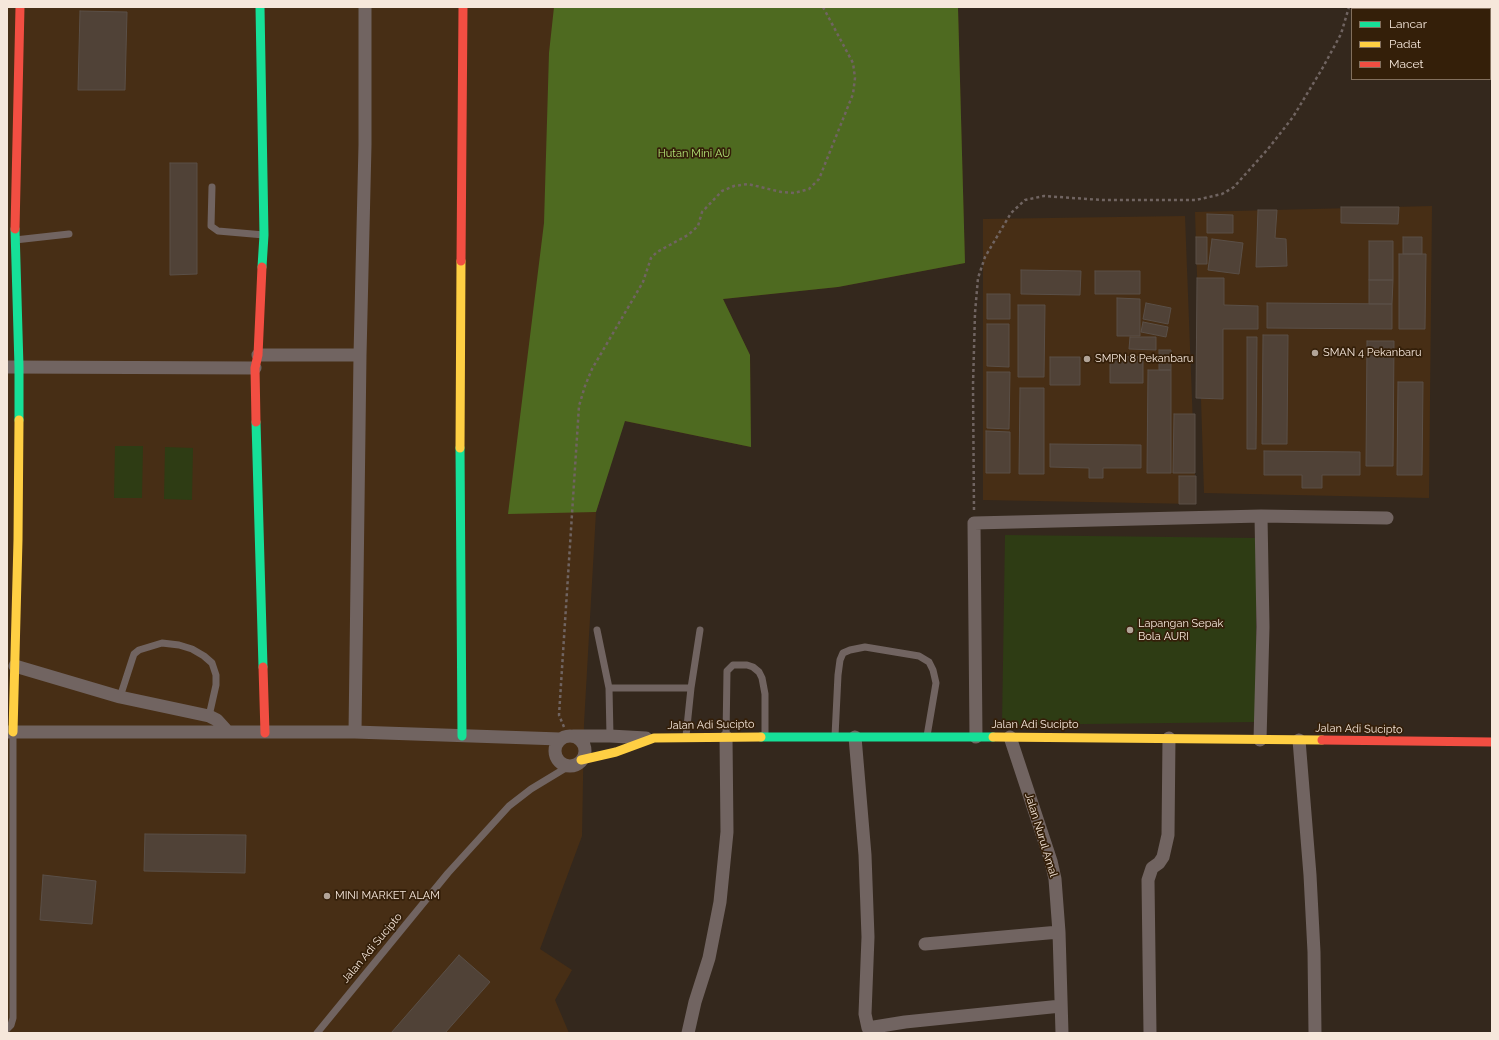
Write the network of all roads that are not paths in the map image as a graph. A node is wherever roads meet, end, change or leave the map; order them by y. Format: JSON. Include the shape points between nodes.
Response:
{"nodes":[{"id":1,"x":20,"y":7,"type":"edge"},
{"id":2,"x":260,"y":7,"type":"edge"},
{"id":3,"x":364,"y":7,"type":"edge"},
{"id":4,"x":463,"y":7,"type":"edge"},
{"id":5,"x":12,"y":128,"type":"edge"},
{"id":6,"x":212,"y":187,"type":"dead end"},
{"id":7,"x":69,"y":234,"type":"dead end"},
{"id":8,"x":264,"y":234,"type":"junction"},
{"id":9,"x":15,"y":240,"type":"junction"},
{"id":10,"x":11,"y":278,"type":"edge"},
{"id":11,"x":258,"y":355,"type":"junction"},
{"id":12,"x":360,"y":355,"type":"junction"},
{"id":13,"x":13,"y":367,"type":"edge"},
{"id":14,"x":255,"y":368,"type":"junction"},
{"id":15,"x":1261,"y":516,"type":"junction"},
{"id":16,"x":1388,"y":518,"type":"dead end"},
{"id":17,"x":12,"y":540,"type":"edge"},
{"id":18,"x":597,"y":630,"type":"dead end"},
{"id":19,"x":700,"y":630,"type":"dead end"},
{"id":20,"x":15,"y":666,"type":"junction"},
{"id":21,"x":608,"y":688,"type":"junction"},
{"id":22,"x":691,"y":688,"type":"junction"},
{"id":23,"x":120,"y":697,"type":"junction"},
{"id":24,"x":208,"y":716,"type":"junction"},
{"id":25,"x":10,"y":732,"type":"edge"},
{"id":26,"x":227,"y":732,"type":"junction"},
{"id":27,"x":355,"y":732,"type":"junction"},
{"id":28,"x":265,"y":733,"type":"junction"},
{"id":29,"x":462,"y":736,"type":"junction"},
{"id":30,"x":610,"y":736,"type":"junction"},
{"id":31,"x":765,"y":736,"type":"junction"},
{"id":32,"x":835,"y":736,"type":"junction"},
{"id":33,"x":927,"y":736,"type":"junction"},
{"id":34,"x":1010,"y":736,"type":"junction"},
{"id":35,"x":567,"y":737,"type":"junction"},
{"id":36,"x":686,"y":737,"type":"junction"},
{"id":37,"x":726,"y":737,"type":"junction"},
{"id":38,"x":855,"y":737,"type":"junction"},
{"id":39,"x":976,"y":737,"type":"junction"},
{"id":40,"x":654,"y":738,"type":"junction"},
{"id":41,"x":1169,"y":738,"type":"junction"},
{"id":42,"x":1260,"y":740,"type":"junction"},
{"id":43,"x":1299,"y":740,"type":"junction"},
{"id":44,"x":1492,"y":742,"type":"edge"},
{"id":45,"x":582,"y":760,"type":"junction"},
{"id":46,"x":568,"y":766,"type":"junction"},
{"id":47,"x":11,"y":866,"type":"edge"},
{"id":48,"x":1059,"y":932,"type":"junction"},
{"id":49,"x":925,"y":944,"type":"dead end"},
{"id":50,"x":1060,"y":1006,"type":"junction"},
{"id":51,"x":7,"y":1028,"type":"edge"},
{"id":52,"x":868,"y":1030,"type":"edge"},
{"id":53,"x":317,"y":1033,"type":"edge"},
{"id":54,"x":688,"y":1033,"type":"edge"},
{"id":55,"x":1062,"y":1033,"type":"edge"},
{"id":56,"x":1150,"y":1033,"type":"edge"},
{"id":57,"x":1315,"y":1033,"type":"edge"}],
"edges":[{"from":1,"to":5,"type":"street"},
{"from":2,"to":8,"type":"street"},
{"from":3,"to":12,"type":"street","via":[[365,153]]},
{"from":4,"to":29,"type":"street","via":[[460,510]]},
{"from":5,"to":9,"type":"street"},
{"from":6,"to":8,"type":"lane","via":[[211,226],[218,231]]},
{"from":7,"to":9,"type":"lane"},
{"from":8,"to":11,"type":"street"},
{"from":9,"to":10,"type":"street"},
{"from":10,"to":13,"type":"street"},
{"from":11,"to":12,"type":"street"},
{"from":11,"to":14,"type":"street"},
{"from":12,"to":27,"type":"street"},
{"from":13,"to":14,"type":"street"},
{"from":13,"to":17,"type":"street"},
{"from":14,"to":28,"type":"street"},
{"from":15,"to":16,"type":"street"},
{"from":15,"to":39,"type":"street","via":[[974,523]]},
{"from":15,"to":42,"type":"street","via":[[1263,627]]},
{"from":17,"to":20,"type":"street"},
{"from":18,"to":21,"type":"lane"},
{"from":19,"to":22,"type":"lane"},
{"from":20,"to":23,"type":"street"},
{"from":20,"to":25,"type":"street"},
{"from":21,"to":22,"type":"lane"},
{"from":21,"to":30,"type":"lane"},
{"from":22,"to":36,"type":"lane"},
{"from":23,"to":24,"type":"street"},
{"from":23,"to":24,"type":"lane","via":[[134,654],[162,643],[179,645],[192,649],[212,663],[216,685]]},
{"from":24,"to":26,"type":"street","via":[[217,720]]},
{"from":25,"to":26,"type":"street"},
{"from":25,"to":47,"type":"lane"},
{"from":26,"to":28,"type":"street"},
{"from":27,"to":28,"type":"street"},
{"from":27,"to":29,"type":"street"},
{"from":29,"to":35,"type":"street"},
{"from":30,"to":35,"type":"street"},
{"from":30,"to":40,"type":"street"},
{"from":31,"to":32,"type":"street","name":"Jalan Adi Sucipto"},
{"from":31,"to":37,"type":"street","name":"Jalan Adi Sucipto"},
{"from":31,"to":37,"type":"lane","via":[[765,694],[762,678],[753,667],[733,665],[727,671]]},
{"from":32,"to":33,"type":"lane","via":[[840,660],[843,653],[866,647],[919,656],[929,662],[936,684]]},
{"from":32,"to":38,"type":"street","name":"Jalan Adi Sucipto"},
{"from":33,"to":38,"type":"street","name":"Jalan Adi Sucipto"},
{"from":33,"to":39,"type":"street","name":"Jalan Adi Sucipto"},
{"from":34,"to":39,"type":"street","name":"Jalan Adi Sucipto"},
{"from":34,"to":41,"type":"street","name":"Jalan Adi Sucipto"},
{"from":34,"to":48,"type":"street","name":"Jalan Nurul Amal","via":[[1051,861],[1057,890]]},
{"from":35,"to":45,"type":"street","via":[[582,742]]},
{"from":35,"to":46,"type":"street","via":[[555,748],[556,758]]},
{"from":36,"to":37,"type":"street","name":"Jalan Adi Sucipto"},
{"from":36,"to":40,"type":"street","name":"Jalan Adi Sucipto"},
{"from":37,"to":54,"type":"street","via":[[727,832],[720,902],[709,958]]},
{"from":38,"to":52,"type":"street","via":[[866,855]]},
{"from":40,"to":45,"type":"street","name":"Jalan Adi Sucipto","via":[[616,752]]},
{"from":41,"to":42,"type":"street","name":"Jalan Adi Sucipto"},
{"from":41,"to":56,"type":"street","via":[[1168,835],[1163,857],[1152,868],[1148,880]]},
{"from":42,"to":43,"type":"street","name":"Jalan Adi Sucipto"},
{"from":43,"to":44,"type":"street","name":"Jalan Adi Sucipto"},
{"from":43,"to":57,"type":"street","via":[[1310,875]]},
{"from":45,"to":46,"type":"street"},
{"from":46,"to":53,"type":"lane","name":"Jalan Adi Sucipto","via":[[509,806],[448,873]]},
{"from":47,"to":51,"type":"lane","via":[[13,1018]]},
{"from":48,"to":49,"type":"street"},
{"from":48,"to":50,"type":"street","name":"Jalan Nurul Amal"},
{"from":50,"to":52,"type":"street","via":[[905,1022]]},
{"from":50,"to":55,"type":"street","name":"Jalan Nurul Amal"}]}
